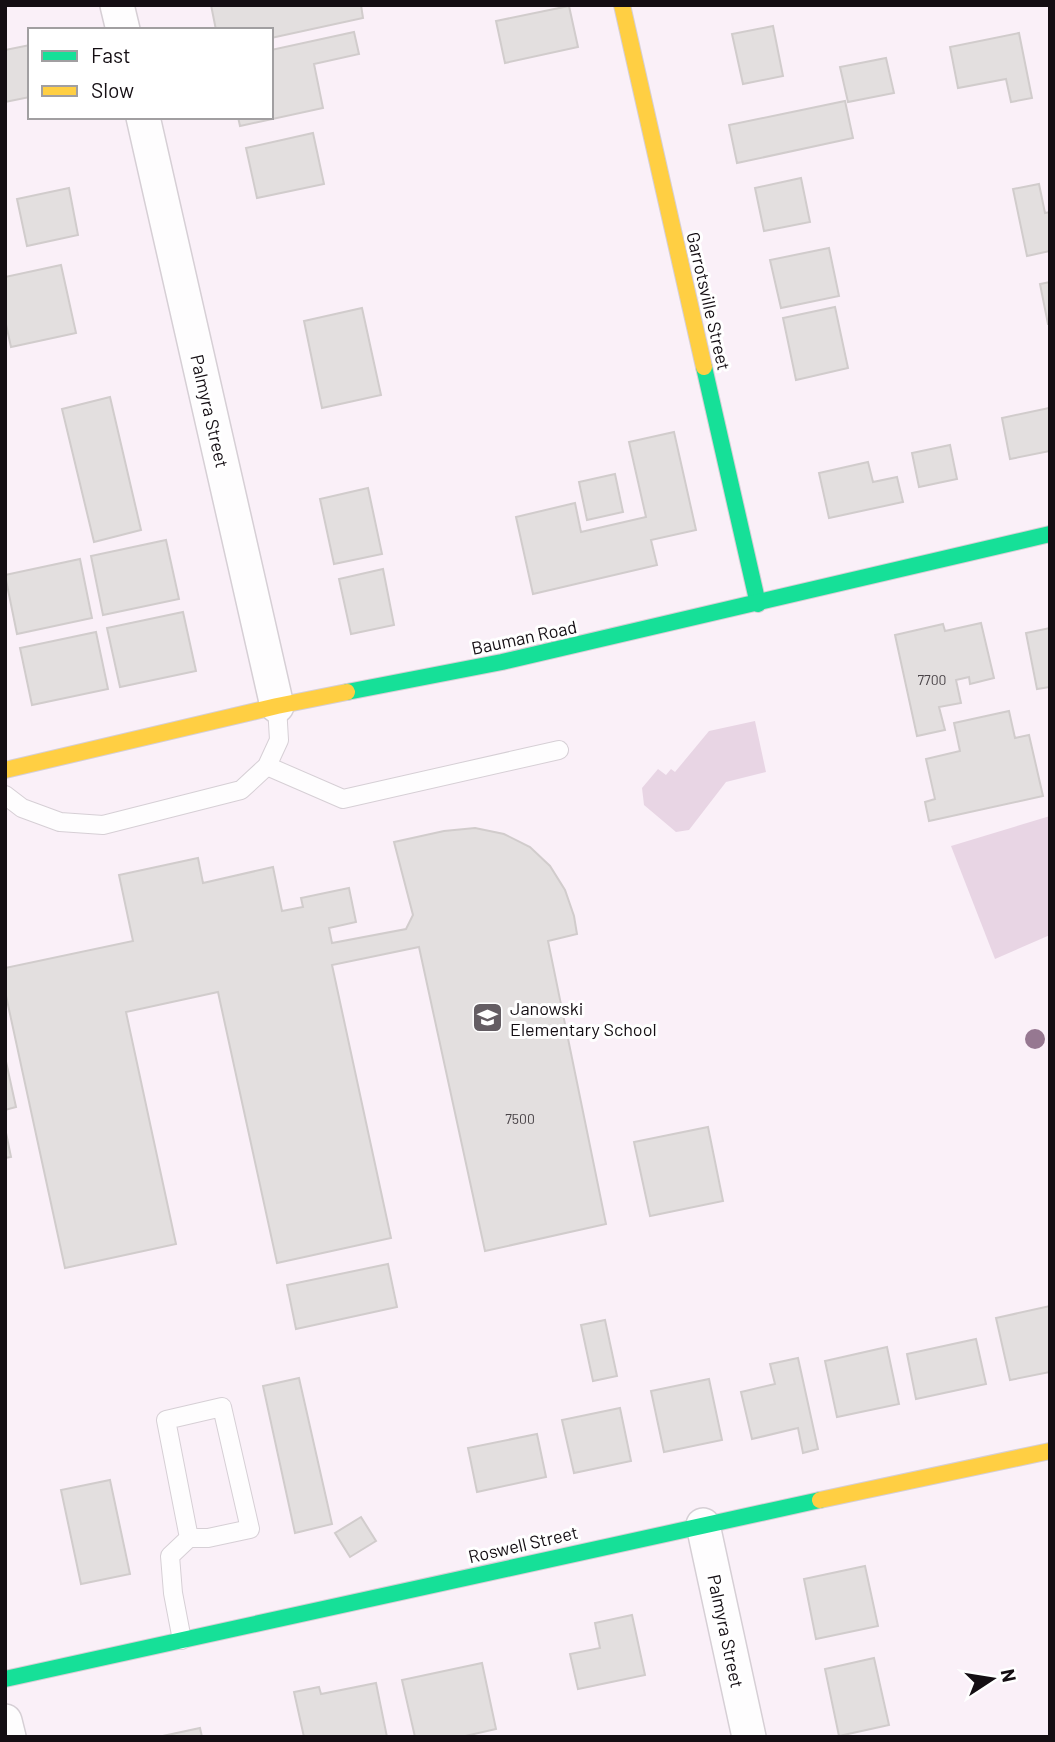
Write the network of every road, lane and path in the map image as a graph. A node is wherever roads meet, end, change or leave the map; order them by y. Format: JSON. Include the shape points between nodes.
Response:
{"nodes":[{"id":1,"x":117,"y":5,"type":"edge"},
{"id":2,"x":622,"y":5,"type":"edge"},
{"id":3,"x":123,"y":28,"type":"edge"},
{"id":4,"x":143,"y":119,"type":"edge"},
{"id":5,"x":1050,"y":534,"type":"edge"},
{"id":6,"x":758,"y":604,"type":"junction"},
{"id":7,"x":277,"y":706,"type":"junction"},
{"id":8,"x":559,"y":750,"type":"dead end"},
{"id":9,"x":267,"y":766,"type":"junction"},
{"id":10,"x":5,"y":770,"type":"edge"},
{"id":11,"x":5,"y":795,"type":"edge"},
{"id":12,"x":1050,"y":1451,"type":"edge"},
{"id":13,"x":703,"y":1525,"type":"junction"},
{"id":14,"x":189,"y":1538,"type":"junction"},
{"id":15,"x":182,"y":1640,"type":"junction"},
{"id":16,"x":5,"y":1679,"type":"edge"},
{"id":17,"x":5,"y":1721,"type":"edge"},
{"id":18,"x":9,"y":1737,"type":"edge"},
{"id":19,"x":749,"y":1737,"type":"edge"}],
"edges":[{"from":1,"to":3,"type":"street"},
{"from":2,"to":6,"type":"street","name":"Garrotsville Street"},
{"from":4,"to":7,"type":"street","name":"Palmyra Street"},
{"from":5,"to":6,"type":"street","name":"Bauman Road"},
{"from":6,"to":7,"type":"street","name":"Bauman Road","via":[[502,662]]},
{"from":7,"to":9,"type":"lane","via":[[279,740]]},
{"from":7,"to":10,"type":"street","name":"Bauman Road"},
{"from":8,"to":9,"type":"lane","via":[[343,799]]},
{"from":9,"to":11,"type":"lane","via":[[241,790],[103,825],[60,822],[22,808]]},
{"from":12,"to":13,"type":"street","name":"Roswell Street"},
{"from":13,"to":15,"type":"street","name":"Roswell Street"},
{"from":13,"to":19,"type":"street","name":"Palmyra Street"},
{"from":14,"to":14,"type":"lane","via":[[250,1529],[222,1407],[166,1420]]},
{"from":14,"to":15,"type":"lane","via":[[170,1556]]},
{"from":15,"to":16,"type":"street","name":"Roswell Street"},
{"from":17,"to":18,"type":"street"}]}
